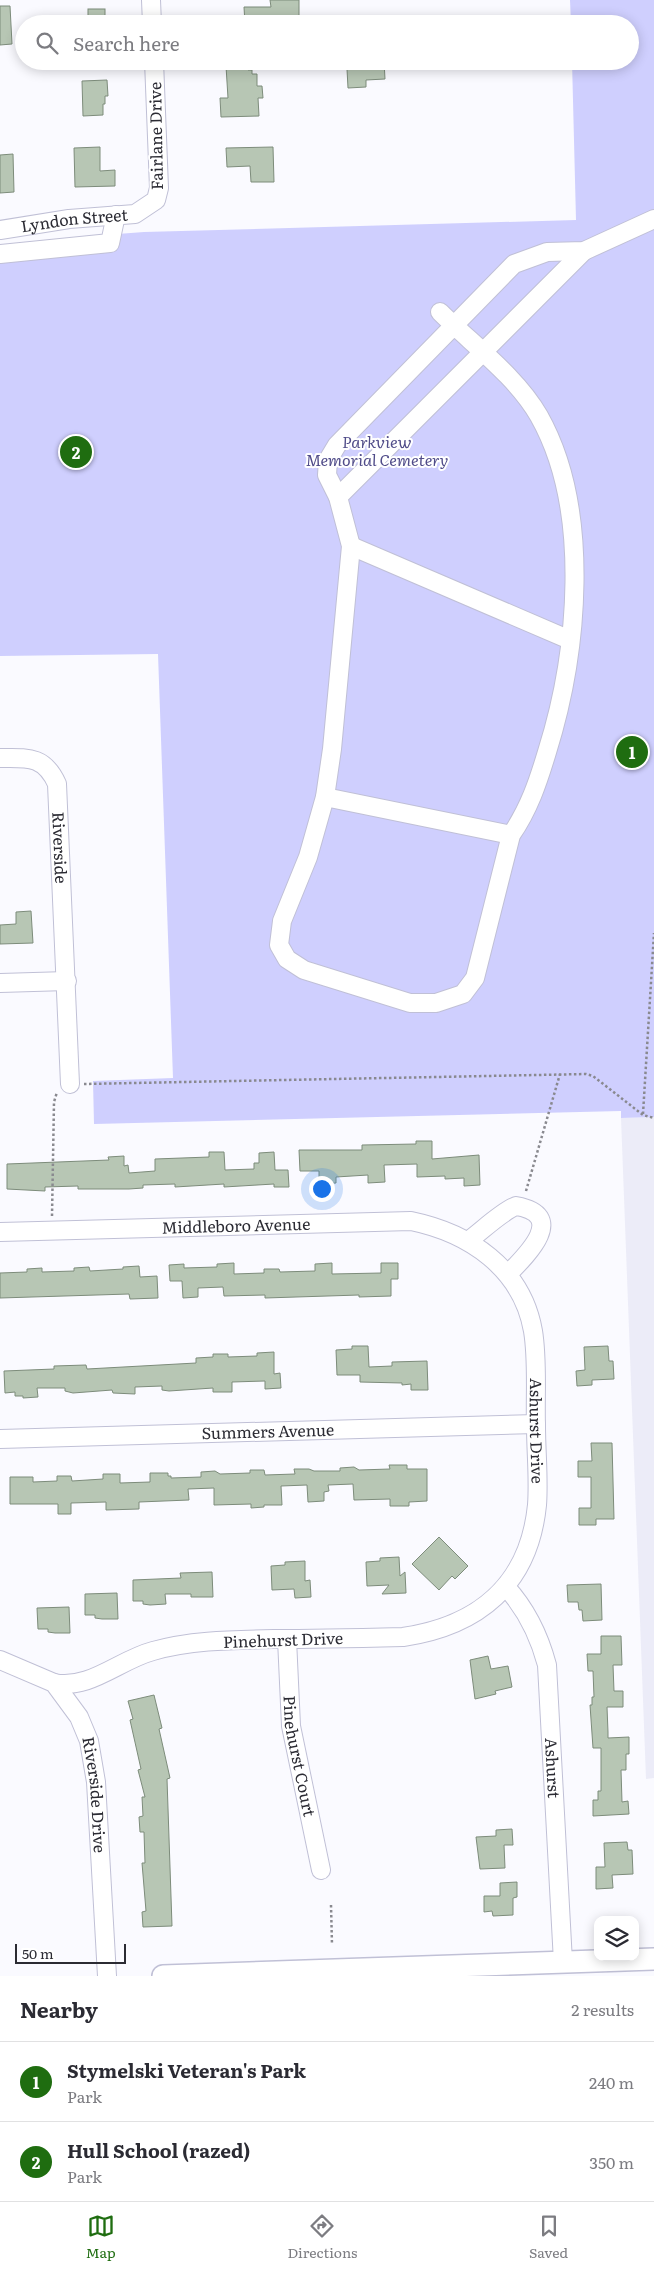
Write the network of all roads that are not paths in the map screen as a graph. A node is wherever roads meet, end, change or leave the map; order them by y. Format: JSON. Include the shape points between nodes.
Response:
{"nodes":[{"id":1,"x":151,"y":0,"type":"edge"},
{"id":2,"x":152,"y":15,"type":"edge"},
{"id":3,"x":154,"y":70,"type":"edge"},
{"id":4,"x":148,"y":207,"type":"joint"},
{"id":5,"x":116,"y":215,"type":"junction"},
{"id":6,"x":654,"y":219,"type":"edge"},
{"id":7,"x":0,"y":230,"type":"edge"},
{"id":8,"x":584,"y":251,"type":"junction"},
{"id":9,"x":0,"y":254,"type":"edge"},
{"id":10,"x":440,"y":312,"type":"dead end"},
{"id":11,"x":453,"y":324,"type":"junction"},
{"id":12,"x":483,"y":352,"type":"junction"},
{"id":13,"x":338,"y":498,"type":"junction"},
{"id":14,"x":351,"y":546,"type":"junction"},
{"id":15,"x":570,"y":640,"type":"junction"},
{"id":16,"x":0,"y":758,"type":"edge"},
{"id":17,"x":325,"y":797,"type":"junction"},
{"id":18,"x":511,"y":835,"type":"junction"},
{"id":19,"x":67,"y":981,"type":"junction"},
{"id":20,"x":0,"y":983,"type":"edge"},
{"id":21,"x":70,"y":1084,"type":"road end"},
{"id":22,"x":0,"y":1232,"type":"edge"},
{"id":23,"x":468,"y":1241,"type":"junction"},
{"id":24,"x":485,"y":1253,"type":"joint"},
{"id":25,"x":508,"y":1274,"type":"junction"},
{"id":26,"x":536,"y":1424,"type":"junction"},
{"id":27,"x":0,"y":1439,"type":"edge"},
{"id":28,"x":506,"y":1586,"type":"junction"},
{"id":29,"x":287,"y":1639,"type":"junction"},
{"id":30,"x":0,"y":1660,"type":"edge"},
{"id":31,"x":54,"y":1683,"type":"junction"},
{"id":32,"x":321,"y":1870,"type":"dead end"},
{"id":33,"x":654,"y":1959,"type":"edge"},
{"id":34,"x":563,"y":1962,"type":"junction"},
{"id":35,"x":107,"y":1976,"type":"edge"},
{"id":36,"x":163,"y":1976,"type":"edge"}],
"edges":[{"from":1,"to":2,"type":"street"},
{"from":3,"to":4,"type":"street","name":"Fairlane Drive","via":[[159,188],[156,200]]},
{"from":4,"to":5,"type":"street","name":"Lyndon Street","via":[[134,214]]},
{"from":5,"to":7,"type":"street","name":"Lyndon Street"},
{"from":5,"to":9,"type":"street","via":[[110,243]]},
{"from":6,"to":8,"type":"street"},
{"from":8,"to":11,"type":"street","via":[[547,252],[514,264]]},
{"from":8,"to":12,"type":"street"},
{"from":10,"to":11,"type":"street"},
{"from":11,"to":12,"type":"street"},
{"from":11,"to":13,"type":"street","via":[[337,445],[328,460],[327,475]]},
{"from":12,"to":13,"type":"street"},
{"from":12,"to":15,"type":"street","via":[[538,415],[556,453],[573,533],[575,573]]},
{"from":13,"to":14,"type":"street"},
{"from":14,"to":15,"type":"street"},
{"from":14,"to":17,"type":"street"},
{"from":15,"to":18,"type":"street","via":[[550,743],[531,800]]},
{"from":16,"to":19,"type":"street","name":"Riverside","via":[[36,760],[48,769],[57,784]]},
{"from":17,"to":18,"type":"street"},
{"from":17,"to":18,"type":"street","via":[[308,857],[282,921],[278,946],[288,959],[304,970],[410,1003],[436,1003],[463,994],[475,978]]},
{"from":19,"to":20,"type":"street"},
{"from":19,"to":21,"type":"street","name":"Riverside"},
{"from":22,"to":23,"type":"street","name":"Middleboro Avenue","via":[[411,1221],[433,1226]]},
{"from":23,"to":24,"type":"street","name":"Middleboro Avenue"},
{"from":23,"to":25,"type":"street","via":[[506,1210],[516,1206],[535,1212],[542,1227],[540,1234],[526,1256]]},
{"from":24,"to":25,"type":"street","name":"Ashurst Drive"},
{"from":25,"to":26,"type":"street","name":"Ashurst Drive","via":[[524,1301],[532,1330]]},
{"from":26,"to":27,"type":"street","name":"Summers Avenue"},
{"from":26,"to":28,"type":"street","name":"Ashurst Drive","via":[[537,1505],[534,1526],[522,1560]]},
{"from":28,"to":29,"type":"street","name":"Pinehurst Drive","via":[[472,1615],[429,1633],[403,1637]]},
{"from":28,"to":34,"type":"street","name":"Ashurst","via":[[532,1623],[547,1666]]},
{"from":29,"to":31,"type":"street","name":"Pinehurst Drive","via":[[176,1645],[134,1657],[91,1680]]},
{"from":29,"to":32,"type":"street","name":"Pinehurst Court","via":[[291,1726]]},
{"from":30,"to":31,"type":"street"},
{"from":31,"to":35,"type":"street","name":"Riverside Drive","via":[[79,1717],[94,1761]]},
{"from":33,"to":34,"type":"main road"},
{"from":34,"to":36,"type":"main road"}]}
